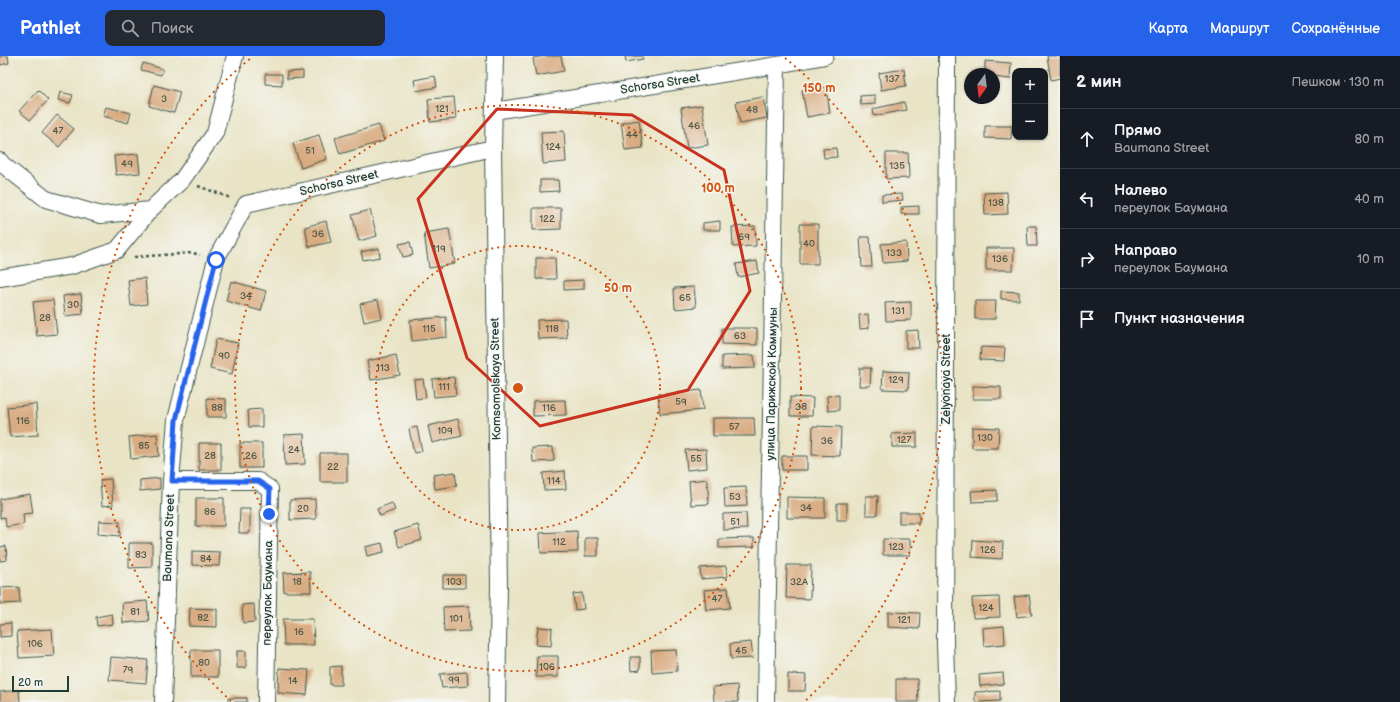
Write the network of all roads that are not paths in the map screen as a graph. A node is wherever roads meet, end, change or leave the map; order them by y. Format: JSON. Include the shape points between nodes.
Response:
{"nodes":[{"id":1,"x":235,"y":56,"type":"edge"},
{"id":2,"x":495,"y":56,"type":"edge"},
{"id":3,"x":825,"y":56,"type":"edge"},
{"id":4,"x":947,"y":56,"type":"edge"},
{"id":5,"x":777,"y":65,"type":"junction"},
{"id":6,"x":494,"y":111,"type":"junction"},
{"id":7,"x":494,"y":148,"type":"junction"},
{"id":8,"x":0,"y":161,"type":"edge"},
{"id":9,"x":150,"y":210,"type":"junction"},
{"id":10,"x":216,"y":260,"type":"joint"},
{"id":11,"x":0,"y":278,"type":"edge"},
{"id":12,"x":172,"y":481,"type":"junction"},
{"id":13,"x":163,"y":702,"type":"edge"},
{"id":14,"x":266,"y":702,"type":"edge"},
{"id":15,"x":497,"y":702,"type":"edge"},
{"id":16,"x":766,"y":702,"type":"edge"},
{"id":17,"x":947,"y":702,"type":"edge"}],
"edges":[{"from":1,"to":9,"type":"street","via":[[215,133],[182,180]]},
{"from":2,"to":6,"type":"street","name":"Komsomolskaya Street"},
{"from":3,"to":5,"type":"street","name":"Schorsa Street"},
{"from":4,"to":17,"type":"street","name":"Zelyonaya Street"},
{"from":5,"to":6,"type":"street","name":"Schorsa Street"},
{"from":5,"to":16,"type":"street","name":"улица Парижской Коммуны"},
{"from":6,"to":7,"type":"street","name":"Komsomolskaya Street"},
{"from":7,"to":10,"type":"street","name":"Schorsa Street","via":[[246,204]]},
{"from":7,"to":15,"type":"street","name":"Komsomolskaya Street","via":[[499,586]]},
{"from":8,"to":9,"type":"street","via":[[46,199],[101,215]]},
{"from":9,"to":11,"type":"street","via":[[117,250],[72,266]]},
{"from":10,"to":12,"type":"street","name":"Baumana Street","via":[[176,420]]},
{"from":12,"to":13,"type":"street","name":"Baumana Street"},
{"from":12,"to":14,"type":"street","name":"переулок Баумана","via":[[258,481],[270,489]]}]}
